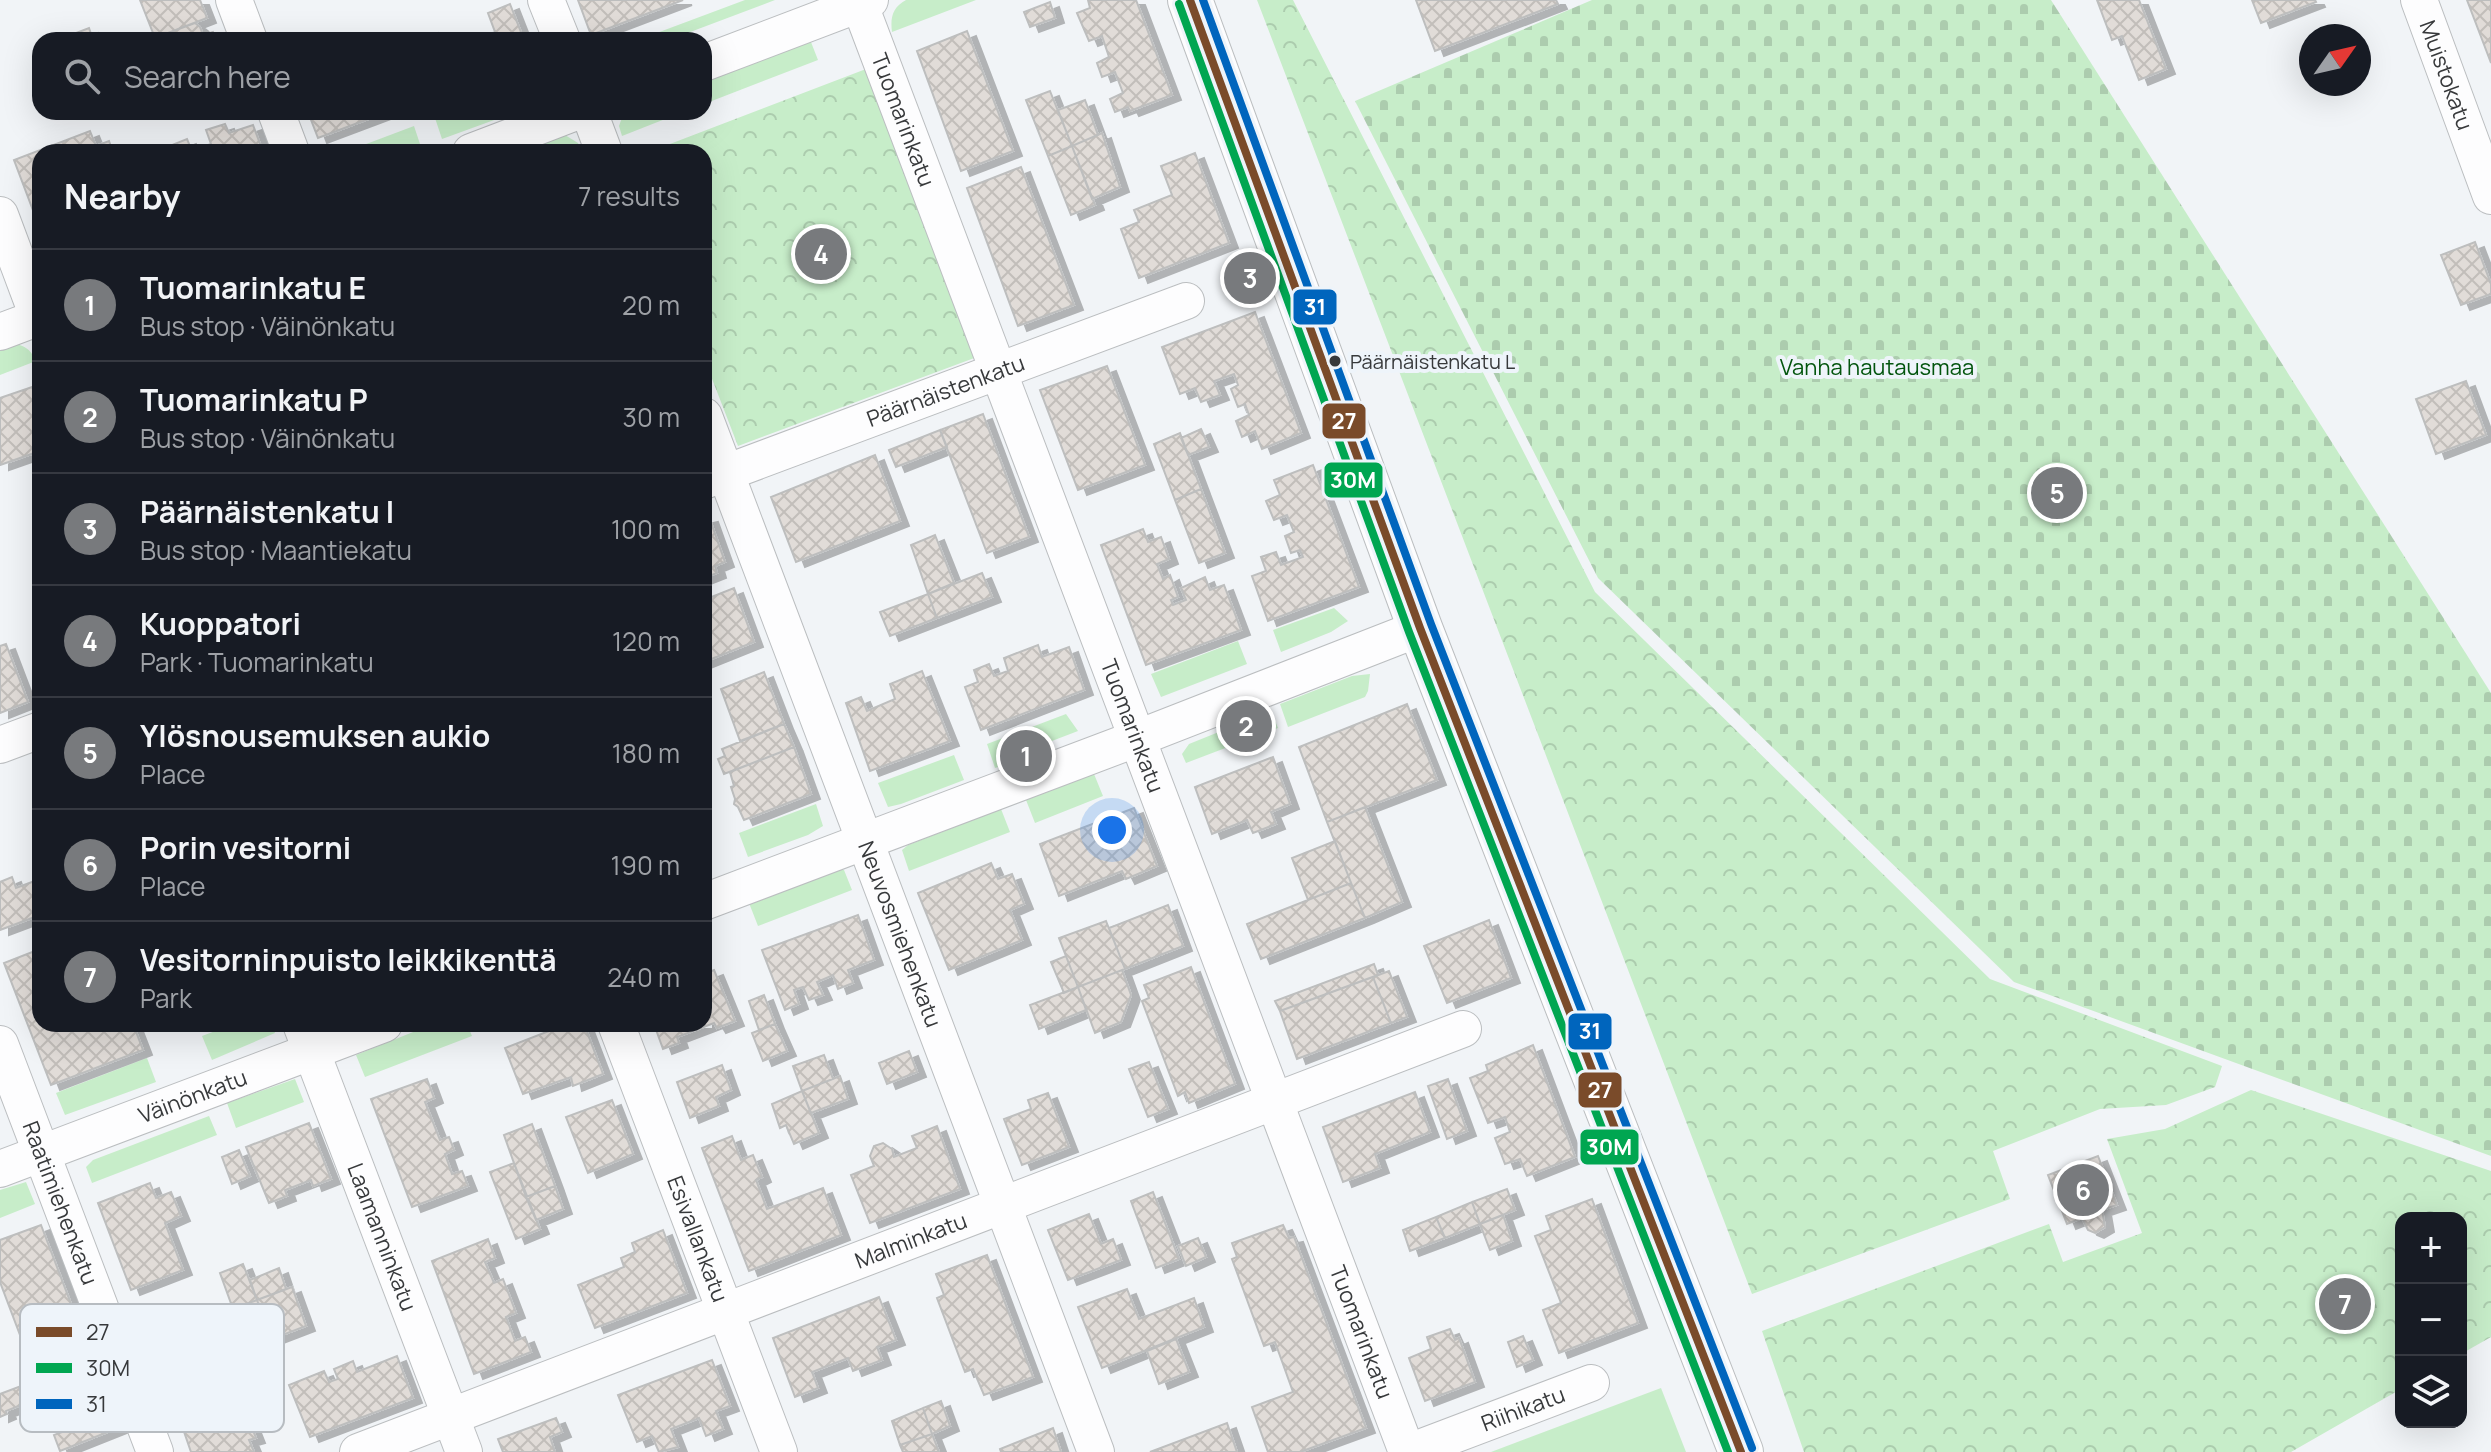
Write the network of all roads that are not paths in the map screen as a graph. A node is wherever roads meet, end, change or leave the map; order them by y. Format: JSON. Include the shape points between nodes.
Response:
{"nodes":[{"id":1,"x":234,"y":0,"type":"edge"},
{"id":2,"x":546,"y":0,"type":"edge"},
{"id":3,"x":1190,"y":0,"type":"edge"},
{"id":4,"x":2419,"y":0,"type":"edge"},
{"id":5,"x":862,"y":1,"type":"edge"},
{"id":6,"x":246,"y":32,"type":"edge"},
{"id":7,"x":559,"y":32,"type":"edge"},
{"id":8,"x":712,"y":60,"type":"edge"},
{"id":9,"x":279,"y":120,"type":"edge"},
{"id":10,"x":555,"y":120,"type":"edge"},
{"id":11,"x":592,"y":120,"type":"edge"},
{"id":12,"x":288,"y":144,"type":"edge"},
{"id":13,"x":492,"y":144,"type":"edge"},
{"id":14,"x":601,"y":144,"type":"edge"},
{"id":15,"x":2491,"y":196,"type":"edge"},
{"id":16,"x":0,"y":215,"type":"edge"},
{"id":17,"x":32,"y":300,"type":"edge"},
{"id":18,"x":1186,"y":301,"type":"dead end"},
{"id":19,"x":32,"y":321,"type":"edge"},
{"id":20,"x":0,"y":332,"type":"edge"},
{"id":21,"x":999,"y":371,"type":"junction"},
{"id":22,"x":715,"y":477,"type":"edge"},
{"id":23,"x":1420,"y":628,"type":"junction"},
{"id":24,"x":32,"y":733,"type":"edge"},
{"id":25,"x":1138,"y":738,"type":"junction"},
{"id":26,"x":0,"y":745,"type":"edge"},
{"id":27,"x":865,"y":841,"type":"junction"},
{"id":28,"x":712,"y":899,"type":"edge"},
{"id":29,"x":1463,"y":1029,"type":"dead end"},
{"id":30,"x":339,"y":1032,"type":"edge"},
{"id":31,"x":619,"y":1032,"type":"edge"},
{"id":32,"x":306,"y":1038,"type":"edge"},
{"id":33,"x":0,"y":1044,"type":"edge"},
{"id":34,"x":1274,"y":1101,"type":"junction"},
{"id":35,"x":41,"y":1153,"type":"junction"},
{"id":36,"x":0,"y":1169,"type":"edge"},
{"id":37,"x":1002,"y":1205,"type":"junction"},
{"id":38,"x":99,"y":1304,"type":"edge"},
{"id":39,"x":726,"y":1311,"type":"junction"},
{"id":40,"x":1591,"y":1383,"type":"dead end"},
{"id":41,"x":450,"y":1417,"type":"junction"},
{"id":42,"x":147,"y":1432,"type":"edge"},
{"id":43,"x":155,"y":1452,"type":"edge"},
{"id":44,"x":358,"y":1452,"type":"edge"},
{"id":45,"x":464,"y":1452,"type":"edge"},
{"id":46,"x":779,"y":1452,"type":"edge"},
{"id":47,"x":1096,"y":1452,"type":"edge"},
{"id":48,"x":1408,"y":1452,"type":"edge"},
{"id":49,"x":1741,"y":1452,"type":"edge"}],
"edges":[{"from":1,"to":6,"type":"street"},
{"from":2,"to":7,"type":"street"},
{"from":3,"to":23,"type":"main road"},
{"from":4,"to":15,"type":"street","name":"Muistokatu"},
{"from":5,"to":8,"type":"street"},
{"from":5,"to":21,"type":"street","name":"Tuomarinkatu"},
{"from":9,"to":12,"type":"street"},
{"from":10,"to":13,"type":"street"},
{"from":11,"to":14,"type":"street"},
{"from":16,"to":17,"type":"street"},
{"from":18,"to":21,"type":"street","name":"Päärnäistenkatu"},
{"from":19,"to":20,"type":"street"},
{"from":21,"to":22,"type":"street","name":"Päärnäistenkatu"},
{"from":21,"to":25,"type":"street","name":"Tuomarinkatu"},
{"from":22,"to":27,"type":"street","name":"Neuvosmiehenkatu"},
{"from":23,"to":25,"type":"street"},
{"from":23,"to":49,"type":"main road"},
{"from":24,"to":26,"type":"street"},
{"from":25,"to":27,"type":"street"},
{"from":25,"to":34,"type":"street","name":"Tuomarinkatu"},
{"from":27,"to":28,"type":"street"},
{"from":27,"to":37,"type":"street","name":"Neuvosmiehenkatu"},
{"from":29,"to":34,"type":"street","name":"Malminkatu"},
{"from":30,"to":32,"type":"street","name":"Väinönkatu"},
{"from":31,"to":39,"type":"street","name":"Esivallankatu"},
{"from":32,"to":35,"type":"street","name":"Väinönkatu"},
{"from":32,"to":41,"type":"street","name":"Laamanninkatu"},
{"from":33,"to":35,"type":"street","name":"Raatimiehenkatu"},
{"from":34,"to":37,"type":"street","name":"Malminkatu"},
{"from":34,"to":48,"type":"street","name":"Tuomarinkatu"},
{"from":35,"to":36,"type":"street","name":"Väinönkatu"},
{"from":35,"to":38,"type":"street","name":"Raatimiehenkatu"},
{"from":37,"to":39,"type":"street","name":"Malminkatu"},
{"from":37,"to":47,"type":"street","name":"Neuvosmiehenkatu"},
{"from":39,"to":41,"type":"street","name":"Malminkatu"},
{"from":39,"to":46,"type":"street","name":"Esivallankatu"},
{"from":40,"to":48,"type":"street","name":"Riihikatu"},
{"from":41,"to":44,"type":"street","name":"Malminkatu"},
{"from":41,"to":45,"type":"street","name":"Laamanninkatu"},
{"from":42,"to":43,"type":"street","name":"Raatimiehenkatu"}]}
